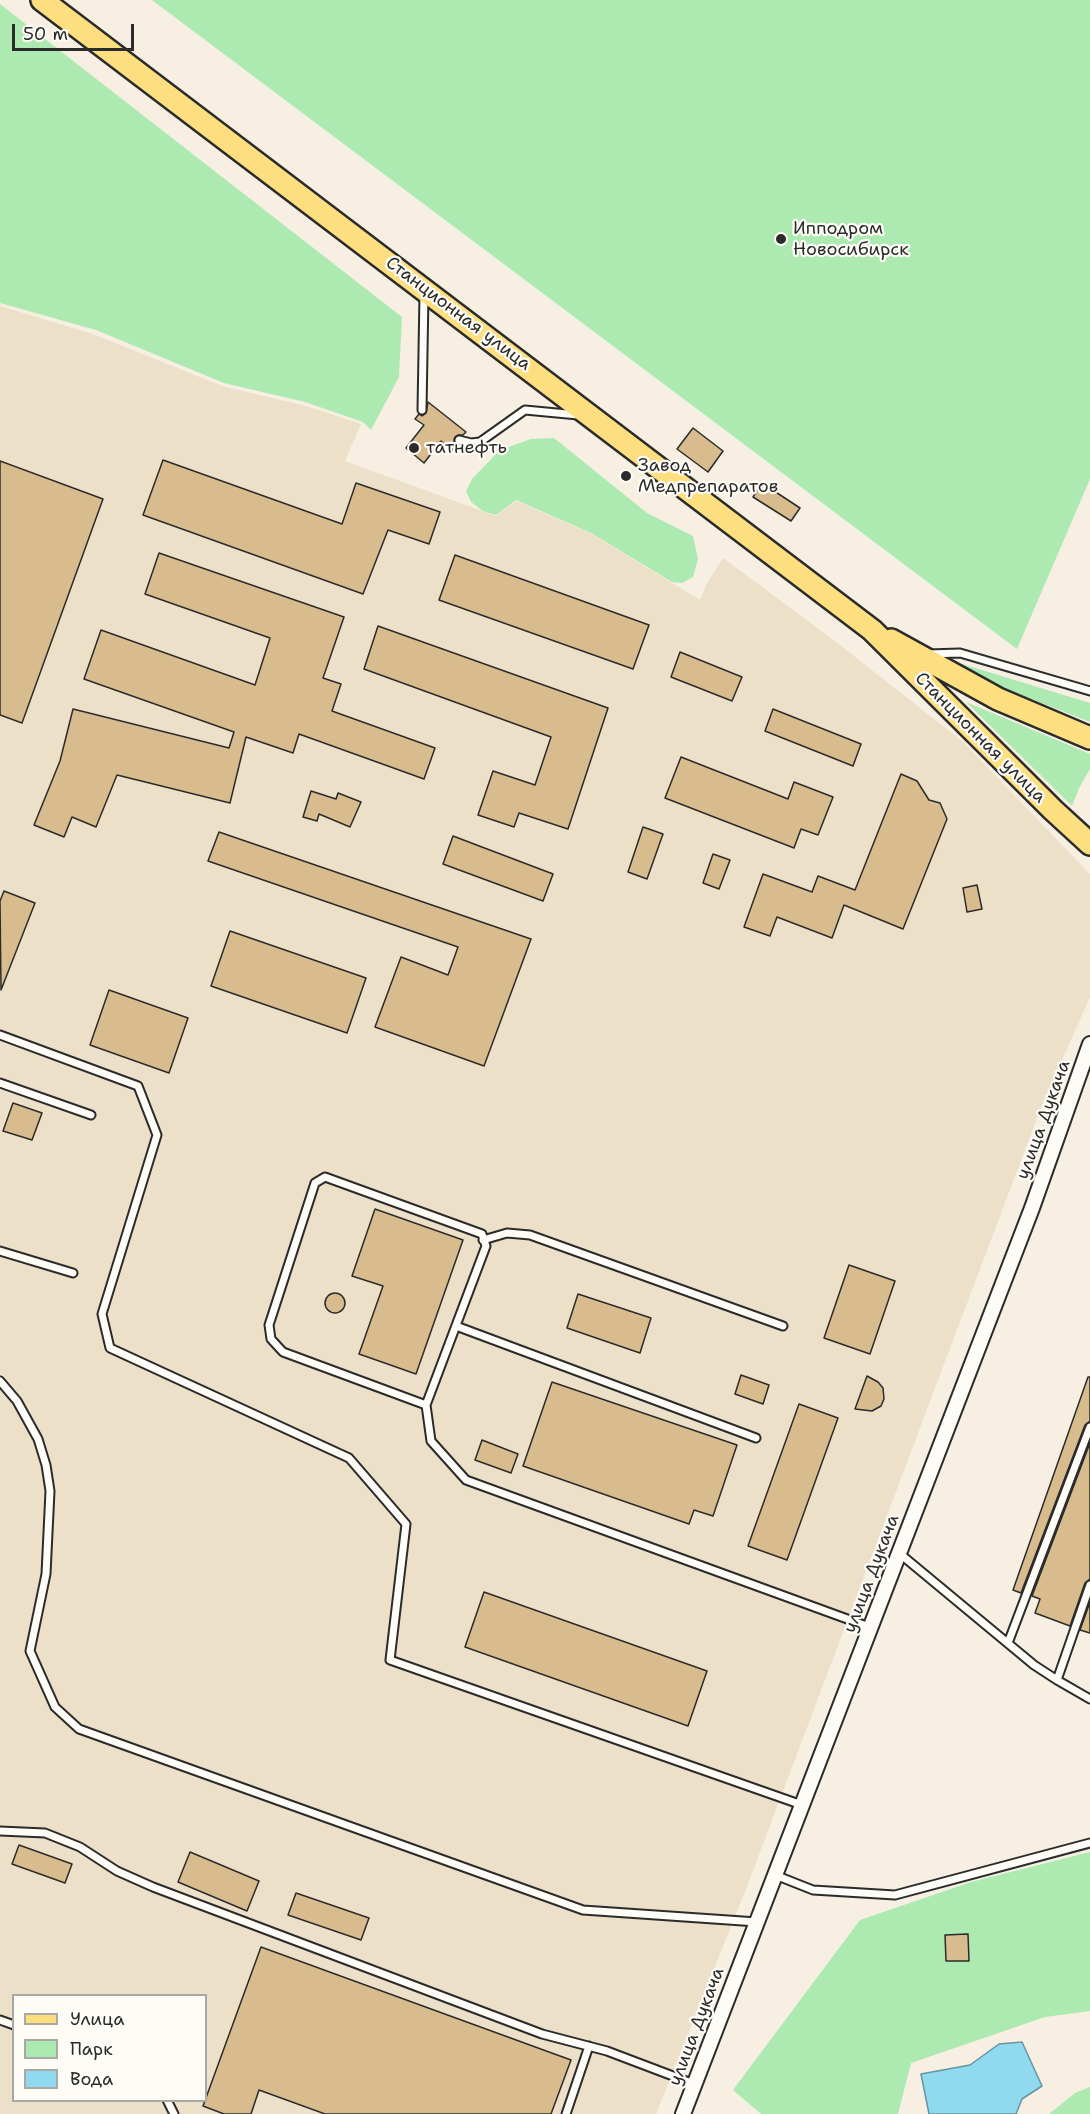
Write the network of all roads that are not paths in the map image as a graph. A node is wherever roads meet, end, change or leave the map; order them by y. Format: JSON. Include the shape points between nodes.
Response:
{"nodes":[{"id":1,"x":42,"y":0,"type":"edge"},
{"id":2,"x":424,"y":289,"type":"junction"},
{"id":3,"x":422,"y":410,"type":"dead end"},
{"id":4,"x":592,"y":416,"type":"junction"},
{"id":5,"x":459,"y":440,"type":"dead end"},
{"id":6,"x":872,"y":630,"type":"junction"},
{"id":7,"x":920,"y":654,"type":"junction"},
{"id":8,"x":1090,"y":691,"type":"edge"},
{"id":9,"x":1090,"y":738,"type":"edge"},
{"id":10,"x":1090,"y":844,"type":"edge"},
{"id":11,"x":0,"y":1035,"type":"edge"},
{"id":12,"x":1090,"y":1044,"type":"edge"},
{"id":13,"x":0,"y":1083,"type":"edge"},
{"id":14,"x":91,"y":1115,"type":"dead end"},
{"id":15,"x":483,"y":1240,"type":"junction"},
{"id":16,"x":0,"y":1251,"type":"edge"},
{"id":17,"x":73,"y":1273,"type":"dead end"},
{"id":18,"x":456,"y":1326,"type":"junction"},
{"id":19,"x":783,"y":1326,"type":"dead end"},
{"id":20,"x":0,"y":1381,"type":"edge"},
{"id":21,"x":426,"y":1405,"type":"junction"},
{"id":22,"x":1090,"y":1427,"type":"edge"},
{"id":23,"x":756,"y":1438,"type":"dead end"},
{"id":24,"x":899,"y":1553,"type":"junction"},
{"id":25,"x":1090,"y":1585,"type":"edge"},
{"id":26,"x":872,"y":1628,"type":"junction"},
{"id":27,"x":1008,"y":1643,"type":"junction"},
{"id":28,"x":1057,"y":1680,"type":"junction"},
{"id":29,"x":1090,"y":1699,"type":"edge"},
{"id":30,"x":802,"y":1805,"type":"junction"},
{"id":31,"x":0,"y":1831,"type":"edge"},
{"id":32,"x":1090,"y":1843,"type":"edge"},
{"id":33,"x":775,"y":1875,"type":"junction"},
{"id":34,"x":757,"y":1922,"type":"junction"},
{"id":35,"x":589,"y":2046,"type":"junction"},
{"id":36,"x":694,"y":2084,"type":"junction"},
{"id":37,"x":566,"y":2114,"type":"edge"},
{"id":38,"x":682,"y":2114,"type":"edge"}],
"edges":[{"from":1,"to":2,"type":"main road","name":"Станционная улица"},
{"from":2,"to":3,"type":"lane"},
{"from":2,"to":4,"type":"main road","name":"Станционная улица"},
{"from":4,"to":5,"type":"lane","via":[[525,410],[480,442]]},
{"from":4,"to":6,"type":"main road","name":"Станционная улица"},
{"from":6,"to":7,"type":"main road","name":"Станционная улица"},
{"from":6,"to":10,"type":"main road","name":"Станционная улица"},
{"from":7,"to":8,"type":"lane","via":[[960,653]]},
{"from":7,"to":9,"type":"main road","name":"Станционная улица","via":[[998,699]]},
{"from":11,"to":30,"type":"lane","via":[[138,1086],[157,1135],[102,1314],[110,1348],[349,1458],[406,1524],[390,1660]]},
{"from":12,"to":24,"type":"street","name":"улица Дукача","via":[[1032,1208]]},
{"from":13,"to":14,"type":"lane"},
{"from":15,"to":18,"type":"lane","via":[[486,1246]]},
{"from":15,"to":19,"type":"lane","via":[[507,1233],[530,1235]]},
{"from":15,"to":21,"type":"lane","via":[[482,1234],[325,1177],[315,1183],[269,1325],[271,1339],[283,1352]]},
{"from":16,"to":17,"type":"lane"},
{"from":18,"to":21,"type":"lane"},
{"from":18,"to":23,"type":"lane"},
{"from":20,"to":34,"type":"lane","via":[[18,1401],[38,1439],[50,1491],[46,1574],[30,1651],[55,1707],[79,1729],[583,1910]]},
{"from":21,"to":26,"type":"lane","via":[[431,1441],[466,1480]]},
{"from":22,"to":27,"type":"lane"},
{"from":24,"to":26,"type":"street","name":"улица Дукача"},
{"from":24,"to":27,"type":"lane"},
{"from":25,"to":28,"type":"lane"},
{"from":26,"to":30,"type":"street","name":"улица Дукача"},
{"from":27,"to":28,"type":"lane"},
{"from":28,"to":29,"type":"lane"},
{"from":30,"to":33,"type":"street","name":"улица Дукача"},
{"from":31,"to":35,"type":"lane","via":[[45,1833],[80,1847],[117,1871],[153,1887],[542,2034]]},
{"from":32,"to":33,"type":"lane","via":[[895,1895],[813,1890]]},
{"from":33,"to":34,"type":"street","name":"улица Дукача"},
{"from":34,"to":36,"type":"street","name":"улица Дукача"},
{"from":35,"to":36,"type":"lane"},
{"from":35,"to":37,"type":"lane"},
{"from":36,"to":38,"type":"street","name":"улица Дукача"}]}
